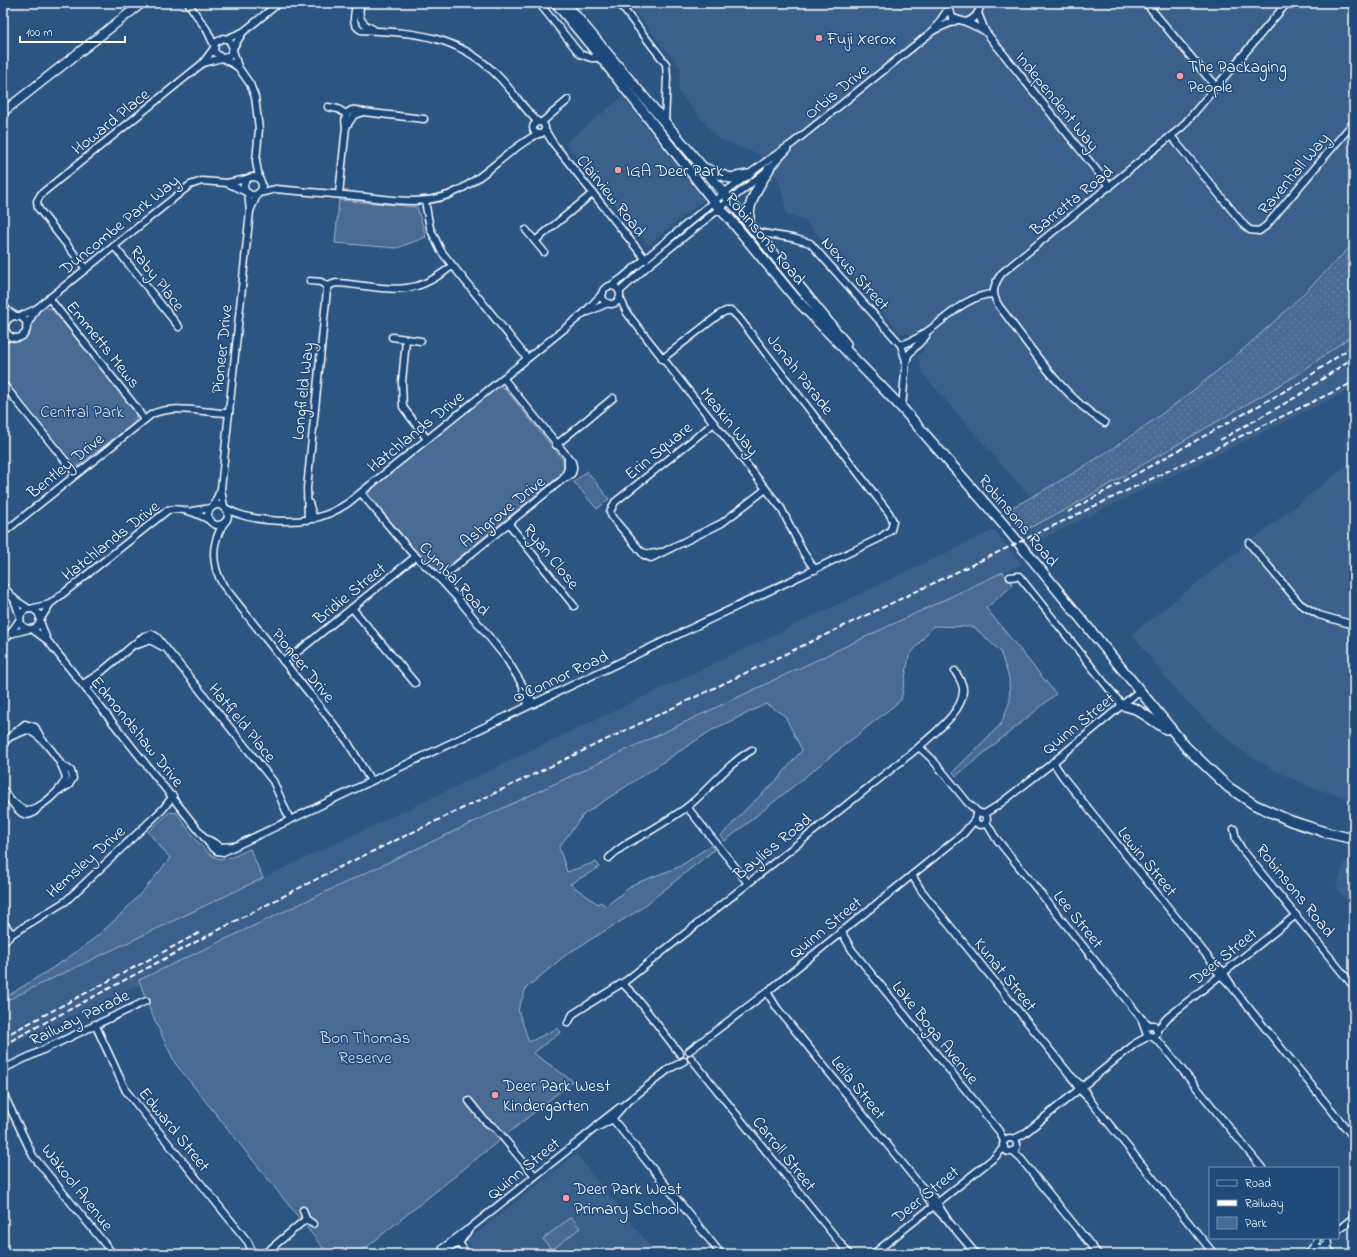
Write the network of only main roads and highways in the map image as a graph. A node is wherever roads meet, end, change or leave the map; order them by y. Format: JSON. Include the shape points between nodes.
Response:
{"nodes":[{"id":1,"x":556,"y":3,"type":"edge"},
{"id":2,"x":565,"y":3,"type":"edge"},
{"id":3,"x":605,"y":57,"type":"junction"},
{"id":4,"x":703,"y":167,"type":"junction"},
{"id":5,"x":770,"y":169,"type":"road end"},
{"id":6,"x":748,"y":175,"type":"road end"},
{"id":7,"x":748,"y":223,"type":"junction"},
{"id":8,"x":870,"y":373,"type":"junction"},
{"id":9,"x":1122,"y":705,"type":"road end"},
{"id":10,"x":1181,"y":742,"type":"junction"},
{"id":11,"x":1354,"y":839,"type":"edge"}],
"edges":[{"from":1,"to":3,"type":"main road","name":"Robinsons Road"},
{"from":2,"to":3,"type":"main road","name":"Robinsons Road"},
{"from":3,"to":4,"type":"main road","name":"Robinsons Road"},
{"from":3,"to":8,"type":"main road","name":"Robinsons Road","via":[[717,205],[796,299]]},
{"from":4,"to":6,"type":"main road","via":[[730,178]]},
{"from":4,"to":7,"type":"main road","name":"Robinsons Road"},
{"from":5,"to":7,"type":"main road","via":[[750,203]]},
{"from":7,"to":8,"type":"main road","name":"Robinsons Road"},
{"from":8,"to":10,"type":"main road","name":"Robinsons Road","via":[[1004,525]]},
{"from":9,"to":10,"type":"main road","via":[[1144,713]]},
{"from":10,"to":11,"type":"main road","via":[[1228,787],[1250,803],[1328,833]]}]}
